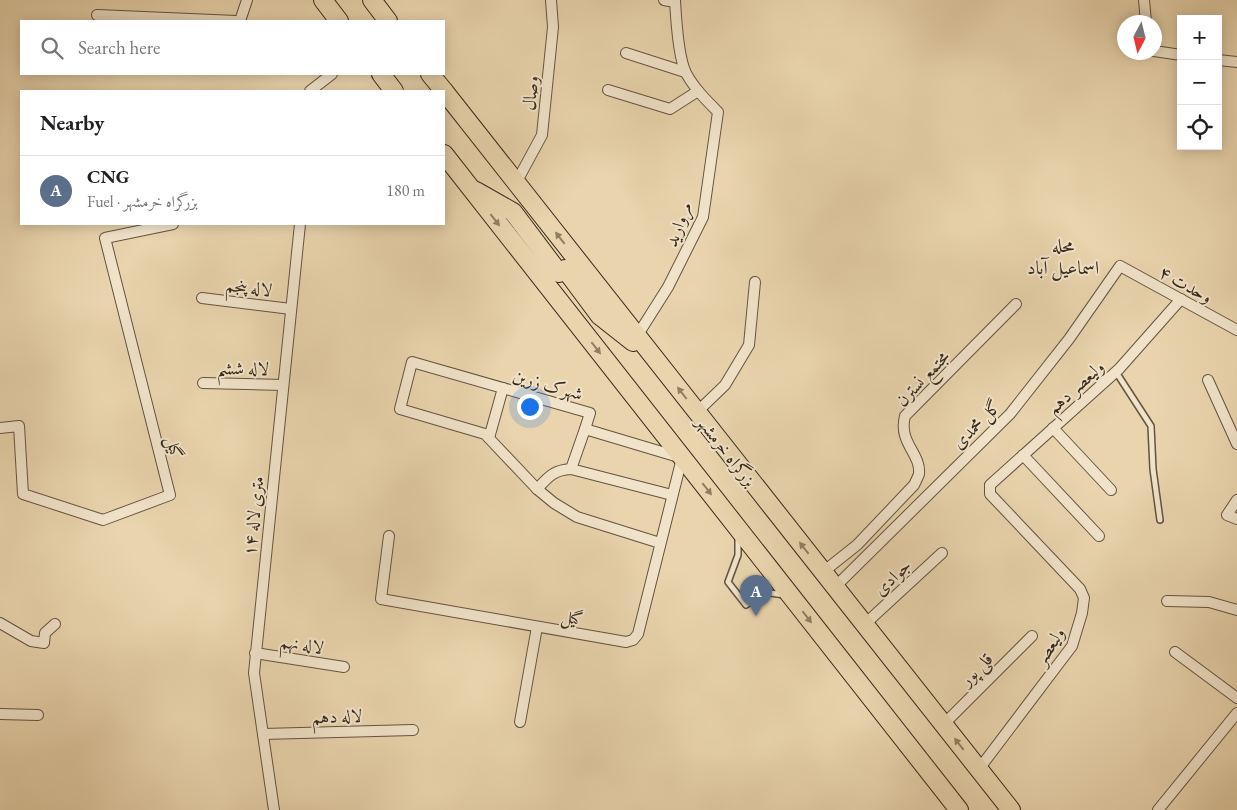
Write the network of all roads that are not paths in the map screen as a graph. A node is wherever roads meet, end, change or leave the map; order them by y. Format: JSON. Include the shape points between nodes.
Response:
{"nodes":[{"id":1,"x":247,"y":0,"type":"edge"},
{"id":2,"x":323,"y":0,"type":"edge"},
{"id":3,"x":372,"y":0,"type":"edge"},
{"id":4,"x":551,"y":0,"type":"edge"},
{"id":5,"x":664,"y":0,"type":"edge"},
{"id":6,"x":1144,"y":0,"type":"edge"},
{"id":7,"x":675,"y":1,"type":"edge"},
{"id":8,"x":97,"y":15,"type":"dead end"},
{"id":9,"x":1145,"y":15,"type":"edge"},
{"id":10,"x":213,"y":20,"type":"edge"},
{"id":11,"x":240,"y":20,"type":"edge"},
{"id":12,"x":338,"y":20,"type":"edge"},
{"id":13,"x":387,"y":20,"type":"edge"},
{"id":14,"x":1162,"y":52,"type":"edge"},
{"id":15,"x":626,"y":53,"type":"dead end"},
{"id":16,"x":1177,"y":54,"type":"edge"},
{"id":17,"x":1222,"y":60,"type":"edge"},
{"id":18,"x":1237,"y":62,"type":"edge"},
{"id":19,"x":685,"y":72,"type":"junction"},
{"id":20,"x":331,"y":75,"type":"edge"},
{"id":21,"x":382,"y":75,"type":"edge"},
{"id":22,"x":431,"y":75,"type":"edge"},
{"id":23,"x":311,"y":90,"type":"edge"},
{"id":24,"x":393,"y":90,"type":"edge"},
{"id":25,"x":443,"y":90,"type":"edge"},
{"id":26,"x":608,"y":90,"type":"dead end"},
{"id":27,"x":698,"y":91,"type":"junction"},
{"id":28,"x":445,"y":92,"type":"edge"},
{"id":29,"x":445,"y":155,"type":"edge"},
{"id":30,"x":516,"y":183,"type":"junction"},
{"id":31,"x":162,"y":225,"type":"edge"},
{"id":32,"x":300,"y":225,"type":"edge"},
{"id":33,"x":1120,"y":266,"type":"joint"},
{"id":34,"x":562,"y":271,"type":"junction"},
{"id":35,"x":755,"y":282,"type":"dead end"},
{"id":36,"x":202,"y":298,"type":"dead end"},
{"id":37,"x":1181,"y":299,"type":"junction"},
{"id":38,"x":1016,"y":304,"type":"dead end"},
{"id":39,"x":291,"y":309,"type":"junction"},
{"id":40,"x":1237,"y":330,"type":"edge"},
{"id":41,"x":637,"y":336,"type":"junction"},
{"id":42,"x":654,"y":357,"type":"junction"},
{"id":43,"x":1115,"y":372,"type":"junction"},
{"id":44,"x":1208,"y":380,"type":"dead end"},
{"id":45,"x":202,"y":383,"type":"dead end"},
{"id":46,"x":283,"y":385,"type":"junction"},
{"id":47,"x":503,"y":388,"type":"junction"},
{"id":48,"x":697,"y":412,"type":"junction"},
{"id":49,"x":0,"y":428,"type":"edge"},
{"id":50,"x":1053,"y":428,"type":"junction"},
{"id":51,"x":585,"y":429,"type":"junction"},
{"id":52,"x":489,"y":438,"type":"junction"},
{"id":53,"x":1236,"y":440,"type":"edge"},
{"id":54,"x":1024,"y":455,"type":"junction"},
{"id":55,"x":682,"y":458,"type":"junction"},
{"id":56,"x":571,"y":469,"type":"junction"},
{"id":57,"x":537,"y":489,"type":"junction"},
{"id":58,"x":1111,"y":490,"type":"dead end"},
{"id":59,"x":990,"y":494,"type":"joint"},
{"id":60,"x":672,"y":495,"type":"junction"},
{"id":61,"x":1237,"y":500,"type":"edge"},
{"id":62,"x":1237,"y":519,"type":"edge"},
{"id":63,"x":1160,"y":520,"type":"dead end"},
{"id":64,"x":738,"y":528,"type":"junction"},
{"id":65,"x":389,"y":536,"type":"dead end"},
{"id":66,"x":1099,"y":536,"type":"dead end"},
{"id":67,"x":660,"y":543,"type":"junction"},
{"id":68,"x":942,"y":553,"type":"dead end"},
{"id":69,"x":823,"y":572,"type":"junction"},
{"id":70,"x":835,"y":587,"type":"junction"},
{"id":71,"x":790,"y":596,"type":"junction"},
{"id":72,"x":1166,"y":601,"type":"dead end"},
{"id":73,"x":1237,"y":610,"type":"edge"},
{"id":74,"x":0,"y":623,"type":"edge"},
{"id":75,"x":55,"y":624,"type":"dead end"},
{"id":76,"x":865,"y":624,"type":"junction"},
{"id":77,"x":537,"y":627,"type":"junction"},
{"id":78,"x":1032,"y":636,"type":"dead end"},
{"id":79,"x":1175,"y":652,"type":"dead end"},
{"id":80,"x":256,"y":653,"type":"junction"},
{"id":81,"x":344,"y":667,"type":"dead end"},
{"id":82,"x":1237,"y":698,"type":"edge"},
{"id":83,"x":1237,"y":713,"type":"edge"},
{"id":84,"x":0,"y":714,"type":"edge"},
{"id":85,"x":38,"y":716,"type":"dead end"},
{"id":86,"x":520,"y":722,"type":"dead end"},
{"id":87,"x":944,"y":724,"type":"junction"},
{"id":88,"x":413,"y":730,"type":"dead end"},
{"id":89,"x":263,"y":734,"type":"junction"},
{"id":90,"x":979,"y":770,"type":"junction"},
{"id":91,"x":274,"y":810,"type":"edge"},
{"id":92,"x":959,"y":810,"type":"edge"},
{"id":93,"x":1011,"y":810,"type":"edge"},
{"id":94,"x":1158,"y":810,"type":"edge"}],
"edges":[{"from":1,"to":11,"type":"street"},
{"from":2,"to":12,"type":"highway"},
{"from":3,"to":13,"type":"highway"},
{"from":4,"to":30,"type":"street","name":"وصال","via":[[552,27],[542,136]]},
{"from":5,"to":7,"type":"street"},
{"from":6,"to":9,"type":"street"},
{"from":7,"to":19,"type":"street","via":[[679,48]]},
{"from":8,"to":10,"type":"street"},
{"from":14,"to":16,"type":"street"},
{"from":15,"to":19,"type":"street"},
{"from":17,"to":18,"type":"street"},
{"from":19,"to":27,"type":"street"},
{"from":20,"to":23,"type":"street"},
{"from":21,"to":24,"type":"highway"},
{"from":22,"to":25,"type":"highway","name":"بزرگراه خرمشهر"},
{"from":26,"to":27,"type":"street","via":[[670,109]]},
{"from":27,"to":41,"type":"street","name":"مروارید","via":[[718,112],[703,217],[668,287]]},
{"from":28,"to":30,"type":"highway","name":"بزرگراه خرمشهر"},
{"from":29,"to":34,"type":"highway","name":"بزرگراه خرمشهر","one_way":true,"via":[[470,187]]},
{"from":34,"to":30,"type":"highway","name":"بزرگراه خرمشهر","one_way":true},
{"from":31,"to":49,"type":"street","name":"گیل","via":[[106,238],[170,495],[103,520],[23,494],[19,426]]},
{"from":32,"to":39,"type":"street","name":"۱۴ متری لاله"},
{"from":33,"to":37,"type":"street","name":"وحدت ۴"},
{"from":33,"to":70,"type":"street","name":"گل محمدی","via":[[1069,339],[1010,414]]},
{"from":34,"to":41,"type":"highway","name":"بزرگراه خرمشهر"},
{"from":34,"to":42,"type":"highway","via":[[600,316]]},
{"from":34,"to":55,"type":"highway","name":"بزرگراه خرمشهر","one_way":true},
{"from":35,"to":48,"type":"street","via":[[749,345],[725,385]]},
{"from":36,"to":39,"type":"street","name":"لاله پنجم"},
{"from":37,"to":40,"type":"street","name":"وحدت ۴"},
{"from":37,"to":43,"type":"street","name":"ولیعصر دهم"},
{"from":38,"to":69,"type":"street","name":"مجتمع نسترن","via":[[905,416],[903,434],[918,464],[919,474],[914,485],[857,544]]},
{"from":39,"to":46,"type":"street","name":"۱۴ متری لاله"},
{"from":41,"to":42,"type":"highway","name":"بزرگراه خرمشهر"},
{"from":48,"to":42,"type":"highway","name":"بزرگراه خرمشهر","one_way":true},
{"from":43,"to":50,"type":"street","name":"ولیعصر دهم"},
{"from":43,"to":63,"type":"lane","via":[[1151,426]]},
{"from":44,"to":53,"type":"street"},
{"from":45,"to":46,"type":"street","name":"لاله ششم"},
{"from":46,"to":80,"type":"street","name":"۱۴ متری لاله"},
{"from":47,"to":51,"type":"street","name":"شهرک زرین","via":[[590,413]]},
{"from":47,"to":52,"type":"street"},
{"from":47,"to":52,"type":"street","name":"شهرک زرین","via":[[412,362],[400,409],[478,431]]},
{"from":69,"to":48,"type":"highway","name":"بزرگراه خرمشهر","one_way":true},
{"from":50,"to":54,"type":"street","name":"ولیعصر دهم"},
{"from":50,"to":58,"type":"street"},
{"from":51,"to":55,"type":"street","name":"شهرک زرین"},
{"from":51,"to":56,"type":"street"},
{"from":52,"to":57,"type":"street"},
{"from":54,"to":59,"type":"street","name":"ولیعصر دهم","via":[[990,485]]},
{"from":54,"to":66,"type":"street"},
{"from":55,"to":60,"type":"street","name":"گیل"},
{"from":55,"to":64,"type":"highway","name":"بزرگراه خرمشهر","one_way":true},
{"from":56,"to":57,"type":"street","via":[[559,470]]},
{"from":56,"to":60,"type":"street"},
{"from":57,"to":67,"type":"street","via":[[578,517]]},
{"from":59,"to":90,"type":"street","name":"ولیعصر","via":[[1080,588],[1084,598],[1072,646]]},
{"from":60,"to":67,"type":"street","name":"گیل"},
{"from":61,"to":62,"type":"street","via":[[1227,515]]},
{"from":64,"to":71,"type":"highway","name":"بزرگراه خرمشهر"},
{"from":64,"to":71,"type":"lane","via":[[738,554],[728,582],[746,605],[764,592]]},
{"from":65,"to":77,"type":"street","name":"گیل","via":[[381,598]]},
{"from":67,"to":77,"type":"street","name":"گیل","via":[[638,634],[633,640],[613,641]]},
{"from":68,"to":76,"type":"street","name":"جوادی"},
{"from":69,"to":70,"type":"highway","name":"بزرگراه خرمشهر"},
{"from":70,"to":76,"type":"highway","name":"بزرگراه خرمشهر"},
{"from":71,"to":92,"type":"highway","name":"بزرگراه خرمشهر","one_way":true},
{"from":72,"to":73,"type":"street","via":[[1209,602]]},
{"from":74,"to":75,"type":"street","via":[[31,641],[44,643],[45,633]]},
{"from":76,"to":87,"type":"highway","name":"بزرگراه خرمشهر"},
{"from":77,"to":86,"type":"street"},
{"from":78,"to":87,"type":"street","name":"قلی پور"},
{"from":79,"to":82,"type":"street"},
{"from":80,"to":81,"type":"street","name":"لاله نهم"},
{"from":80,"to":89,"type":"street","name":"۱۴ متری لاله","via":[[254,673]]},
{"from":83,"to":94,"type":"street"},
{"from":84,"to":85,"type":"street"},
{"from":90,"to":87,"type":"highway","name":"بزرگراه خرمشهر","one_way":true},
{"from":88,"to":89,"type":"street","name":"لاله دهم"},
{"from":89,"to":91,"type":"street","name":"۱۴ متری لاله"},
{"from":90,"to":93,"type":"highway","name":"بزرگراه خرمشهر"}]}
